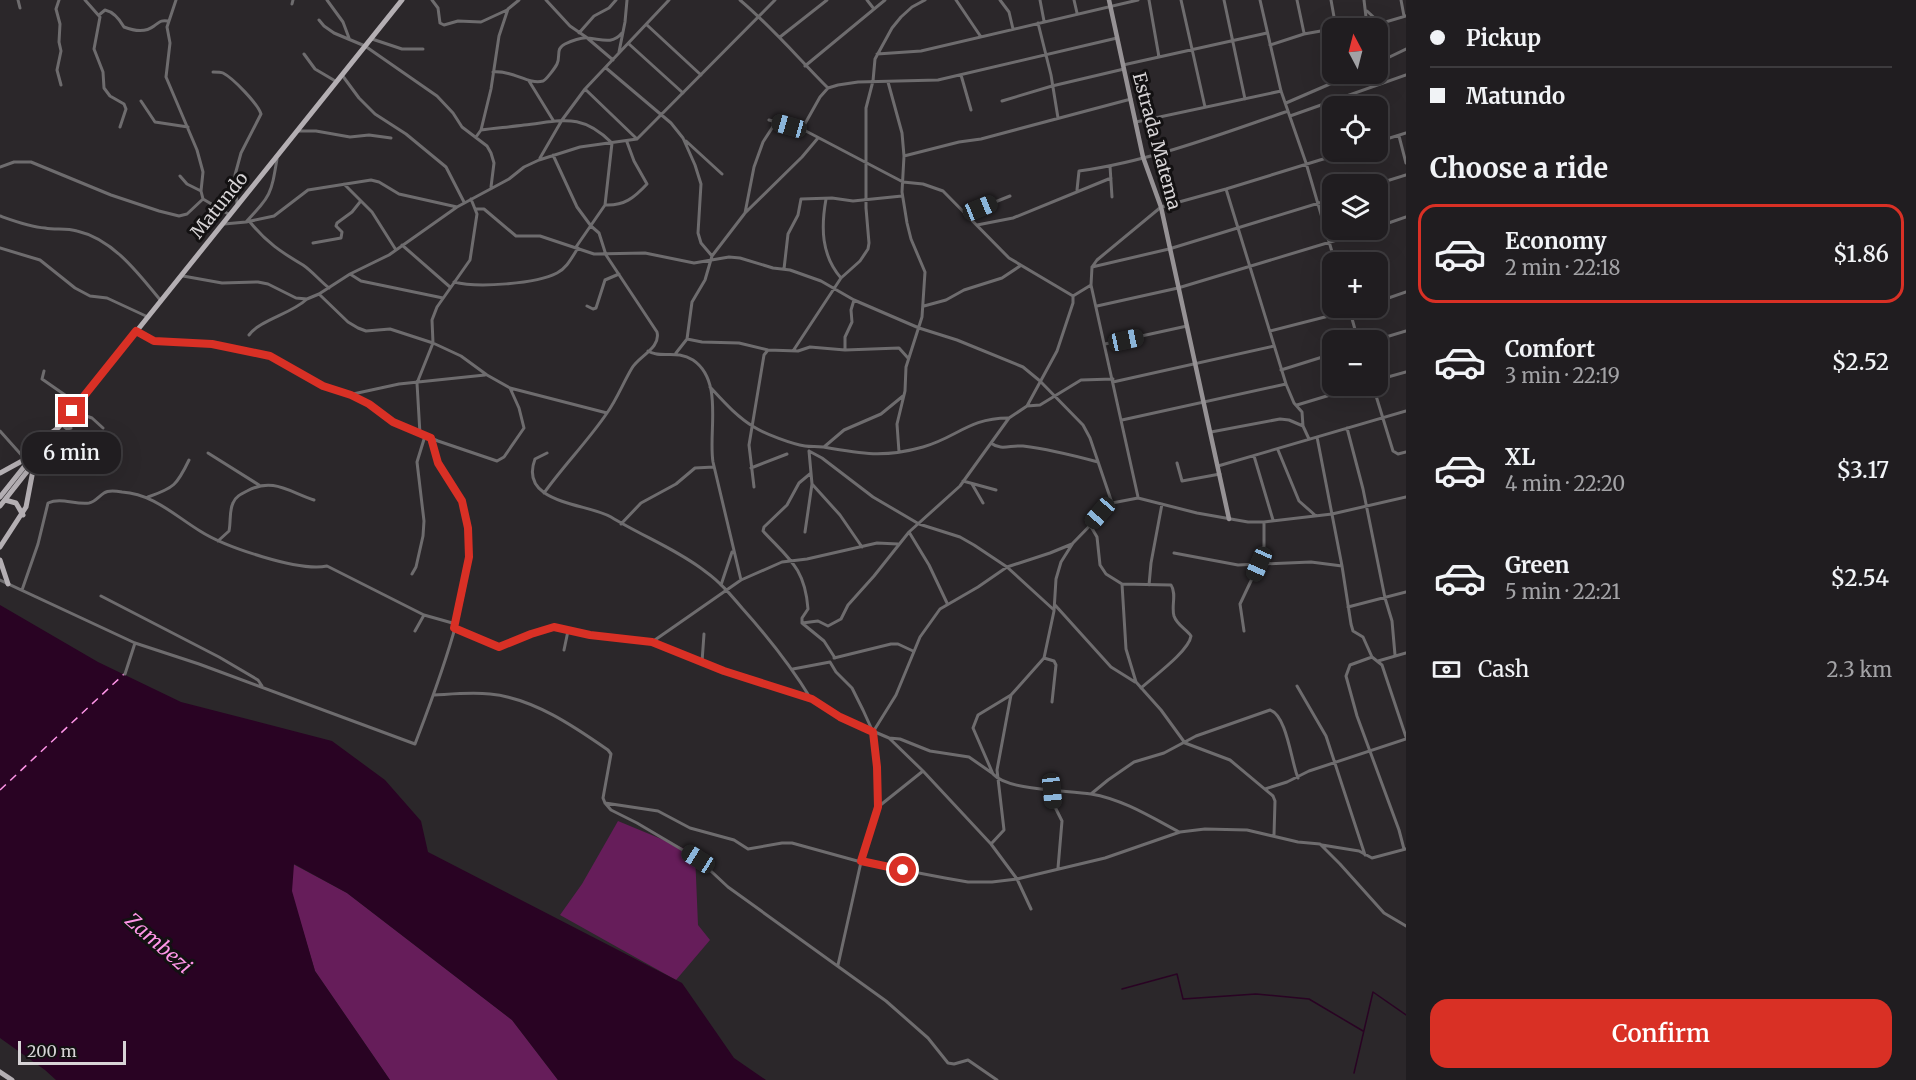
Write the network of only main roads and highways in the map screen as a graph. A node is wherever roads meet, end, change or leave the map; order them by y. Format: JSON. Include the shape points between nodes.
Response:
{"nodes":[{"id":1,"x":402,"y":0,"type":"edge"},
{"id":2,"x":59,"y":426,"type":"junction"},
{"id":3,"x":34,"y":455,"type":"junction"},
{"id":4,"x":34,"y":462,"type":"junction"},
{"id":5,"x":0,"y":473,"type":"edge"},
{"id":6,"x":2,"y":501,"type":"edge"},
{"id":7,"x":22,"y":515,"type":"junction"},
{"id":8,"x":0,"y":547,"type":"edge"},
{"id":9,"x":0,"y":560,"type":"edge"},
{"id":10,"x":8,"y":584,"type":"road end"},
{"id":11,"x":0,"y":1072,"type":"edge"},
{"id":12,"x":12,"y":1080,"type":"edge"}],
"edges":[{"from":1,"to":2,"type":"main road","name":"Matundo"},
{"from":2,"to":3,"type":"main road"},
{"from":2,"to":4,"type":"main road"},
{"from":3,"to":5,"type":"main road"},
{"from":3,"to":6,"type":"main road"},
{"from":4,"to":6,"type":"main road"},
{"from":4,"to":7,"type":"main road"},
{"from":6,"to":7,"type":"main road","via":[[16,503]]},
{"from":7,"to":8,"type":"main road"},
{"from":9,"to":10,"type":"main road"},
{"from":11,"to":12,"type":"main road"}]}
